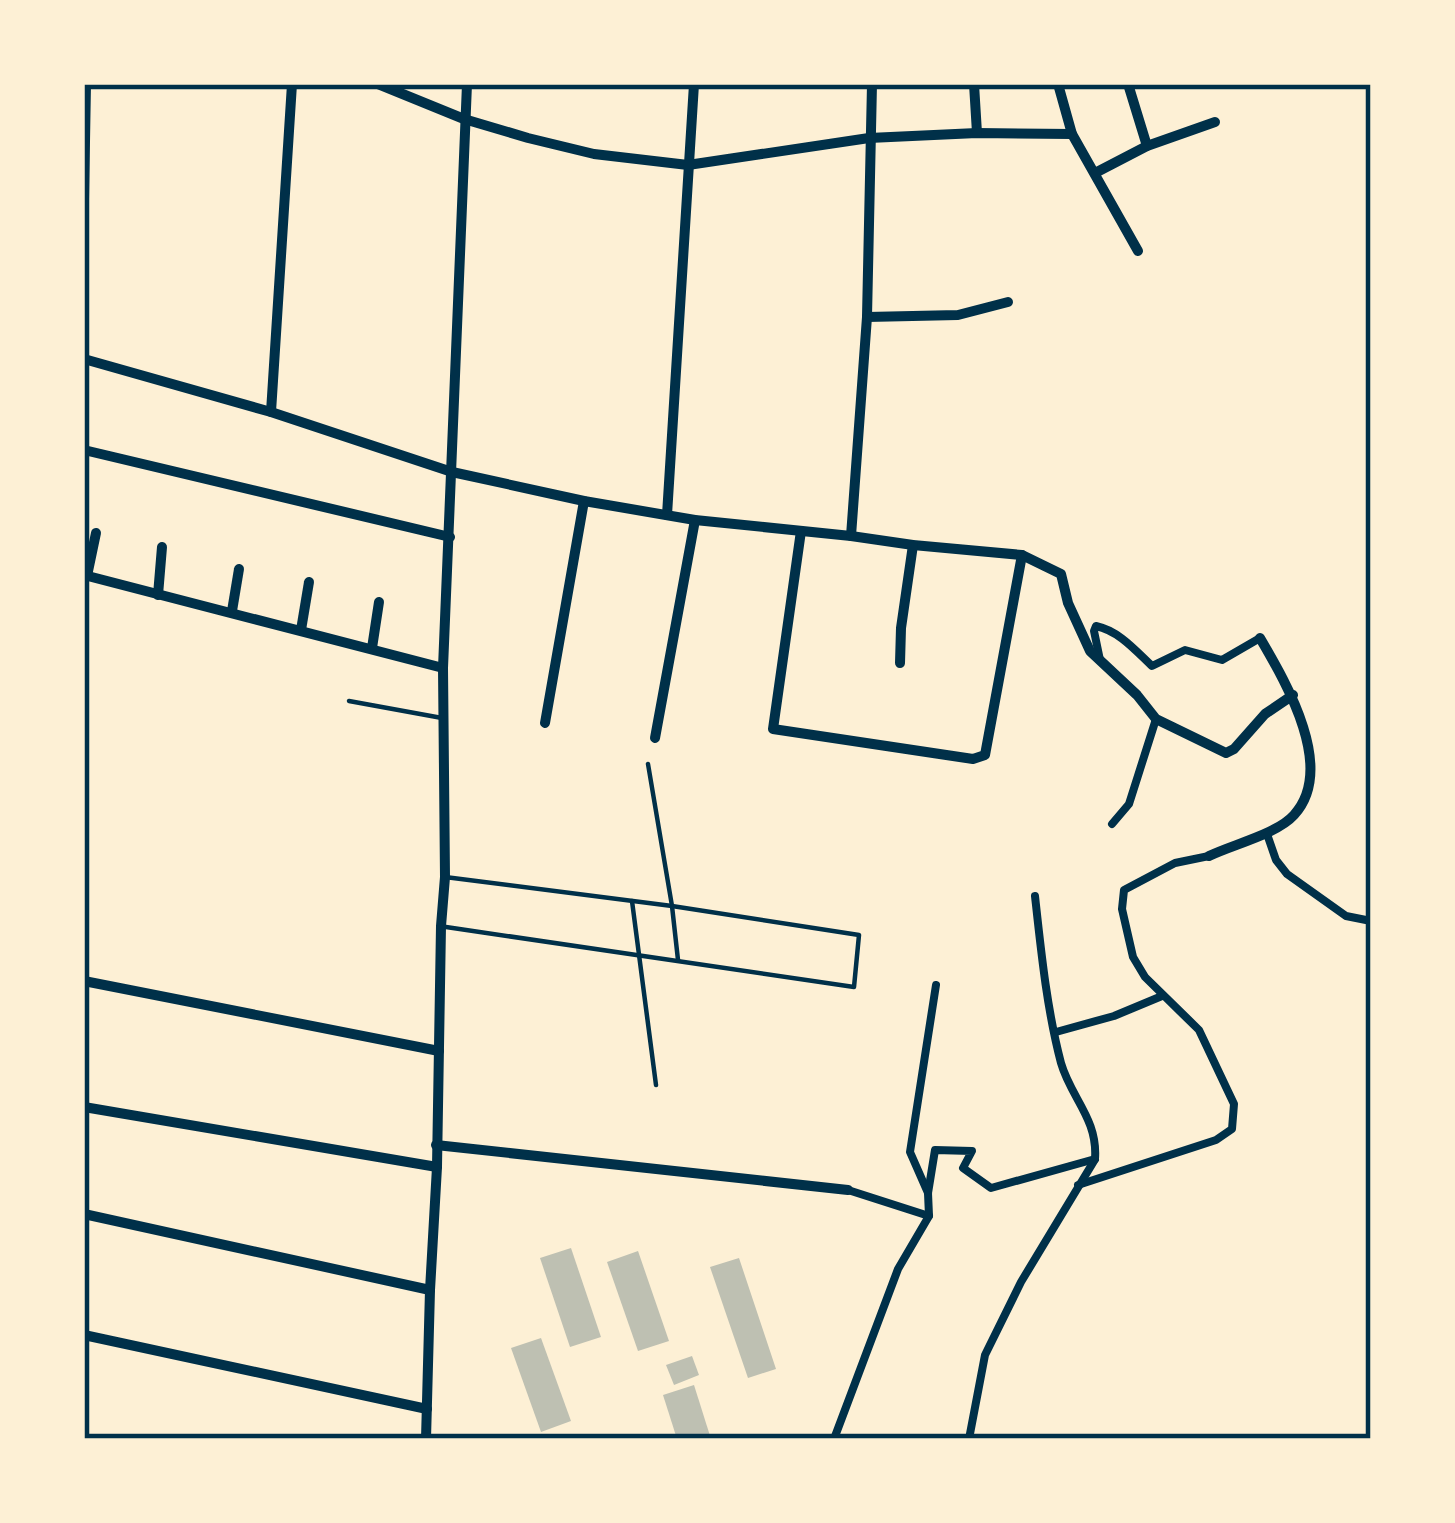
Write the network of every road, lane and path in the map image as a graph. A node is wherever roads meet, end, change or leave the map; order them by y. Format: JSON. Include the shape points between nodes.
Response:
{"nodes":[{"id":1,"x":86,"y":84,"type":"edge"},
{"id":2,"x":292,"y":84,"type":"edge"},
{"id":3,"x":378,"y":84,"type":"edge"},
{"id":4,"x":467,"y":84,"type":"edge"},
{"id":5,"x":694,"y":84,"type":"edge"},
{"id":6,"x":872,"y":84,"type":"edge"},
{"id":7,"x":974,"y":84,"type":"edge"},
{"id":8,"x":1058,"y":84,"type":"edge"},
{"id":9,"x":1128,"y":84,"type":"edge"},
{"id":10,"x":464,"y":119,"type":"junction"},
{"id":11,"x":1215,"y":122,"type":"dead end"},
{"id":12,"x":977,"y":133,"type":"junction"},
{"id":13,"x":1072,"y":134,"type":"junction"},
{"id":14,"x":869,"y":138,"type":"junction"},
{"id":15,"x":1148,"y":146,"type":"junction"},
{"id":16,"x":688,"y":165,"type":"junction"},
{"id":17,"x":1095,"y":173,"type":"junction"},
{"id":18,"x":84,"y":199,"type":"edge"},
{"id":19,"x":1138,"y":251,"type":"dead end"},
{"id":20,"x":1008,"y":302,"type":"dead end"},
{"id":21,"x":868,"y":316,"type":"junction"},
{"id":22,"x":84,"y":359,"type":"edge"},
{"id":23,"x":271,"y":412,"type":"junction"},
{"id":24,"x":84,"y":450,"type":"edge"},
{"id":25,"x":452,"y":472,"type":"junction"},
{"id":26,"x":584,"y":501,"type":"junction"},
{"id":27,"x":667,"y":514,"type":"junction"},
{"id":28,"x":695,"y":520,"type":"junction"},
{"id":29,"x":801,"y":531,"type":"junction"},
{"id":30,"x":96,"y":533,"type":"dead end"},
{"id":31,"x":851,"y":536,"type":"junction"},
{"id":32,"x":450,"y":537,"type":"junction"},
{"id":33,"x":913,"y":545,"type":"junction"},
{"id":34,"x":162,"y":548,"type":"dead end"},
{"id":35,"x":1022,"y":555,"type":"junction"},
{"id":36,"x":239,"y":569,"type":"dead end"},
{"id":37,"x":85,"y":575,"type":"edge"},
{"id":38,"x":309,"y":582,"type":"dead end"},
{"id":39,"x":158,"y":595,"type":"junction"},
{"id":40,"x":379,"y":602,"type":"dead end"},
{"id":41,"x":232,"y":611,"type":"junction"},
{"id":42,"x":301,"y":630,"type":"junction"},
{"id":43,"x":1260,"y":638,"type":"joint"},
{"id":44,"x":372,"y":648,"type":"junction"},
{"id":45,"x":1100,"y":661,"type":"junction"},
{"id":46,"x":900,"y":663,"type":"dead end"},
{"id":47,"x":443,"y":668,"type":"junction"},
{"id":48,"x":1293,"y":694,"type":"junction"},
{"id":49,"x":349,"y":701,"type":"dead end"},
{"id":50,"x":442,"y":718,"type":"junction"},
{"id":51,"x":1156,"y":719,"type":"junction"},
{"id":52,"x":545,"y":723,"type":"dead end"},
{"id":53,"x":656,"y":738,"type":"dead end"},
{"id":54,"x":648,"y":764,"type":"dead end"},
{"id":55,"x":1112,"y":824,"type":"dead end"},
{"id":56,"x":1267,"y":834,"type":"junction"},
{"id":57,"x":1210,"y":856,"type":"joint"},
{"id":58,"x":445,"y":877,"type":"junction"},
{"id":59,"x":1035,"y":896,"type":"dead end"},
{"id":60,"x":632,"y":901,"type":"junction"},
{"id":61,"x":672,"y":906,"type":"junction"},
{"id":62,"x":1371,"y":921,"type":"edge"},
{"id":63,"x":441,"y":926,"type":"junction"},
{"id":64,"x":638,"y":956,"type":"junction"},
{"id":65,"x":678,"y":961,"type":"junction"},
{"id":66,"x":84,"y":981,"type":"edge"},
{"id":67,"x":936,"y":985,"type":"dead end"},
{"id":68,"x":1162,"y":996,"type":"junction"},
{"id":69,"x":1056,"y":1032,"type":"junction"},
{"id":70,"x":440,"y":1051,"type":"junction"},
{"id":71,"x":656,"y":1085,"type":"dead end"},
{"id":72,"x":84,"y":1107,"type":"edge"},
{"id":73,"x":436,"y":1144,"type":"junction"},
{"id":74,"x":1095,"y":1160,"type":"junction"},
{"id":75,"x":437,"y":1167,"type":"junction"},
{"id":76,"x":1078,"y":1185,"type":"junction"},
{"id":77,"x":848,"y":1190,"type":"joint"},
{"id":78,"x":928,"y":1193,"type":"junction"},
{"id":79,"x":84,"y":1214,"type":"edge"},
{"id":80,"x":929,"y":1216,"type":"junction"},
{"id":81,"x":430,"y":1290,"type":"junction"},
{"id":82,"x":84,"y":1335,"type":"edge"},
{"id":83,"x":427,"y":1408,"type":"junction"},
{"id":84,"x":426,"y":1439,"type":"edge"},
{"id":85,"x":834,"y":1439,"type":"edge"},
{"id":86,"x":969,"y":1439,"type":"edge"}],
"edges":[{"from":1,"to":18,"type":"street"},
{"from":2,"to":23,"type":"street"},
{"from":3,"to":10,"type":"street"},
{"from":4,"to":10,"type":"street"},
{"from":5,"to":16,"type":"street"},
{"from":6,"to":14,"type":"street"},
{"from":7,"to":12,"type":"street"},
{"from":8,"to":13,"type":"street"},
{"from":9,"to":15,"type":"street"},
{"from":10,"to":16,"type":"street","via":[[594,154]]},
{"from":10,"to":25,"type":"street"},
{"from":11,"to":15,"type":"street"},
{"from":12,"to":13,"type":"street"},
{"from":12,"to":14,"type":"street"},
{"from":13,"to":17,"type":"street"},
{"from":14,"to":16,"type":"street"},
{"from":14,"to":21,"type":"street"},
{"from":15,"to":17,"type":"street"},
{"from":16,"to":27,"type":"street"},
{"from":17,"to":19,"type":"street"},
{"from":20,"to":21,"type":"street","via":[[958,316]]},
{"from":21,"to":31,"type":"street"},
{"from":22,"to":23,"type":"street"},
{"from":23,"to":25,"type":"street"},
{"from":24,"to":32,"type":"street"},
{"from":25,"to":26,"type":"street"},
{"from":25,"to":32,"type":"street"},
{"from":26,"to":27,"type":"street"},
{"from":26,"to":52,"type":"street"},
{"from":27,"to":28,"type":"street"},
{"from":28,"to":29,"type":"street"},
{"from":28,"to":53,"type":"street"},
{"from":29,"to":31,"type":"street"},
{"from":29,"to":35,"type":"street","via":[[773,729],[973,759],[986,755]]},
{"from":30,"to":37,"type":"street"},
{"from":31,"to":33,"type":"street"},
{"from":32,"to":47,"type":"street"},
{"from":33,"to":35,"type":"street"},
{"from":33,"to":46,"type":"street"},
{"from":34,"to":39,"type":"street"},
{"from":35,"to":45,"type":"street","via":[[1061,574]]},
{"from":36,"to":41,"type":"street"},
{"from":37,"to":39,"type":"street"},
{"from":38,"to":42,"type":"street"},
{"from":39,"to":41,"type":"street"},
{"from":40,"to":44,"type":"street"},
{"from":41,"to":42,"type":"street"},
{"from":42,"to":44,"type":"street"},
{"from":43,"to":45,"type":"street","via":[[1222,660],[1185,650],[1152,666],[1096,626]]},
{"from":43,"to":48,"type":"street"},
{"from":44,"to":47,"type":"street"},
{"from":45,"to":51,"type":"street"},
{"from":47,"to":50,"type":"street"},
{"from":48,"to":51,"type":"street","via":[[1226,753]]},
{"from":48,"to":56,"type":"street","via":[[1310,770],[1307,794]]},
{"from":49,"to":50,"type":"lane"},
{"from":50,"to":58,"type":"street"},
{"from":51,"to":55,"type":"street","via":[[1129,804]]},
{"from":54,"to":61,"type":"lane"},
{"from":56,"to":57,"type":"street"},
{"from":56,"to":62,"type":"street","via":[[1287,874],[1346,916]]},
{"from":57,"to":68,"type":"street","via":[[1175,863],[1124,890],[1133,956]]},
{"from":58,"to":60,"type":"lane"},
{"from":58,"to":63,"type":"street"},
{"from":59,"to":69,"type":"street"},
{"from":60,"to":61,"type":"lane"},
{"from":60,"to":64,"type":"lane"},
{"from":61,"to":65,"type":"lane"},
{"from":61,"to":65,"type":"lane","via":[[859,935],[854,987]]},
{"from":63,"to":64,"type":"lane"},
{"from":63,"to":70,"type":"street"},
{"from":64,"to":65,"type":"lane"},
{"from":64,"to":71,"type":"lane"},
{"from":66,"to":70,"type":"street"},
{"from":67,"to":78,"type":"street","via":[[910,1152]]},
{"from":68,"to":69,"type":"street"},
{"from":68,"to":76,"type":"street","via":[[1199,1030],[1234,1104],[1232,1129]]},
{"from":69,"to":74,"type":"street","via":[[1062,1067],[1087,1113]]},
{"from":70,"to":73,"type":"street"},
{"from":72,"to":75,"type":"street"},
{"from":73,"to":75,"type":"street"},
{"from":73,"to":77,"type":"street"},
{"from":74,"to":76,"type":"street"},
{"from":74,"to":78,"type":"street","via":[[991,1188],[963,1168],[972,1151],[935,1150]]},
{"from":75,"to":81,"type":"street"},
{"from":76,"to":86,"type":"street","via":[[986,1355]]},
{"from":77,"to":80,"type":"street"},
{"from":78,"to":80,"type":"street"},
{"from":79,"to":81,"type":"street"},
{"from":80,"to":85,"type":"street","via":[[898,1269]]},
{"from":81,"to":83,"type":"street"},
{"from":82,"to":83,"type":"street"},
{"from":83,"to":84,"type":"street"}]}
